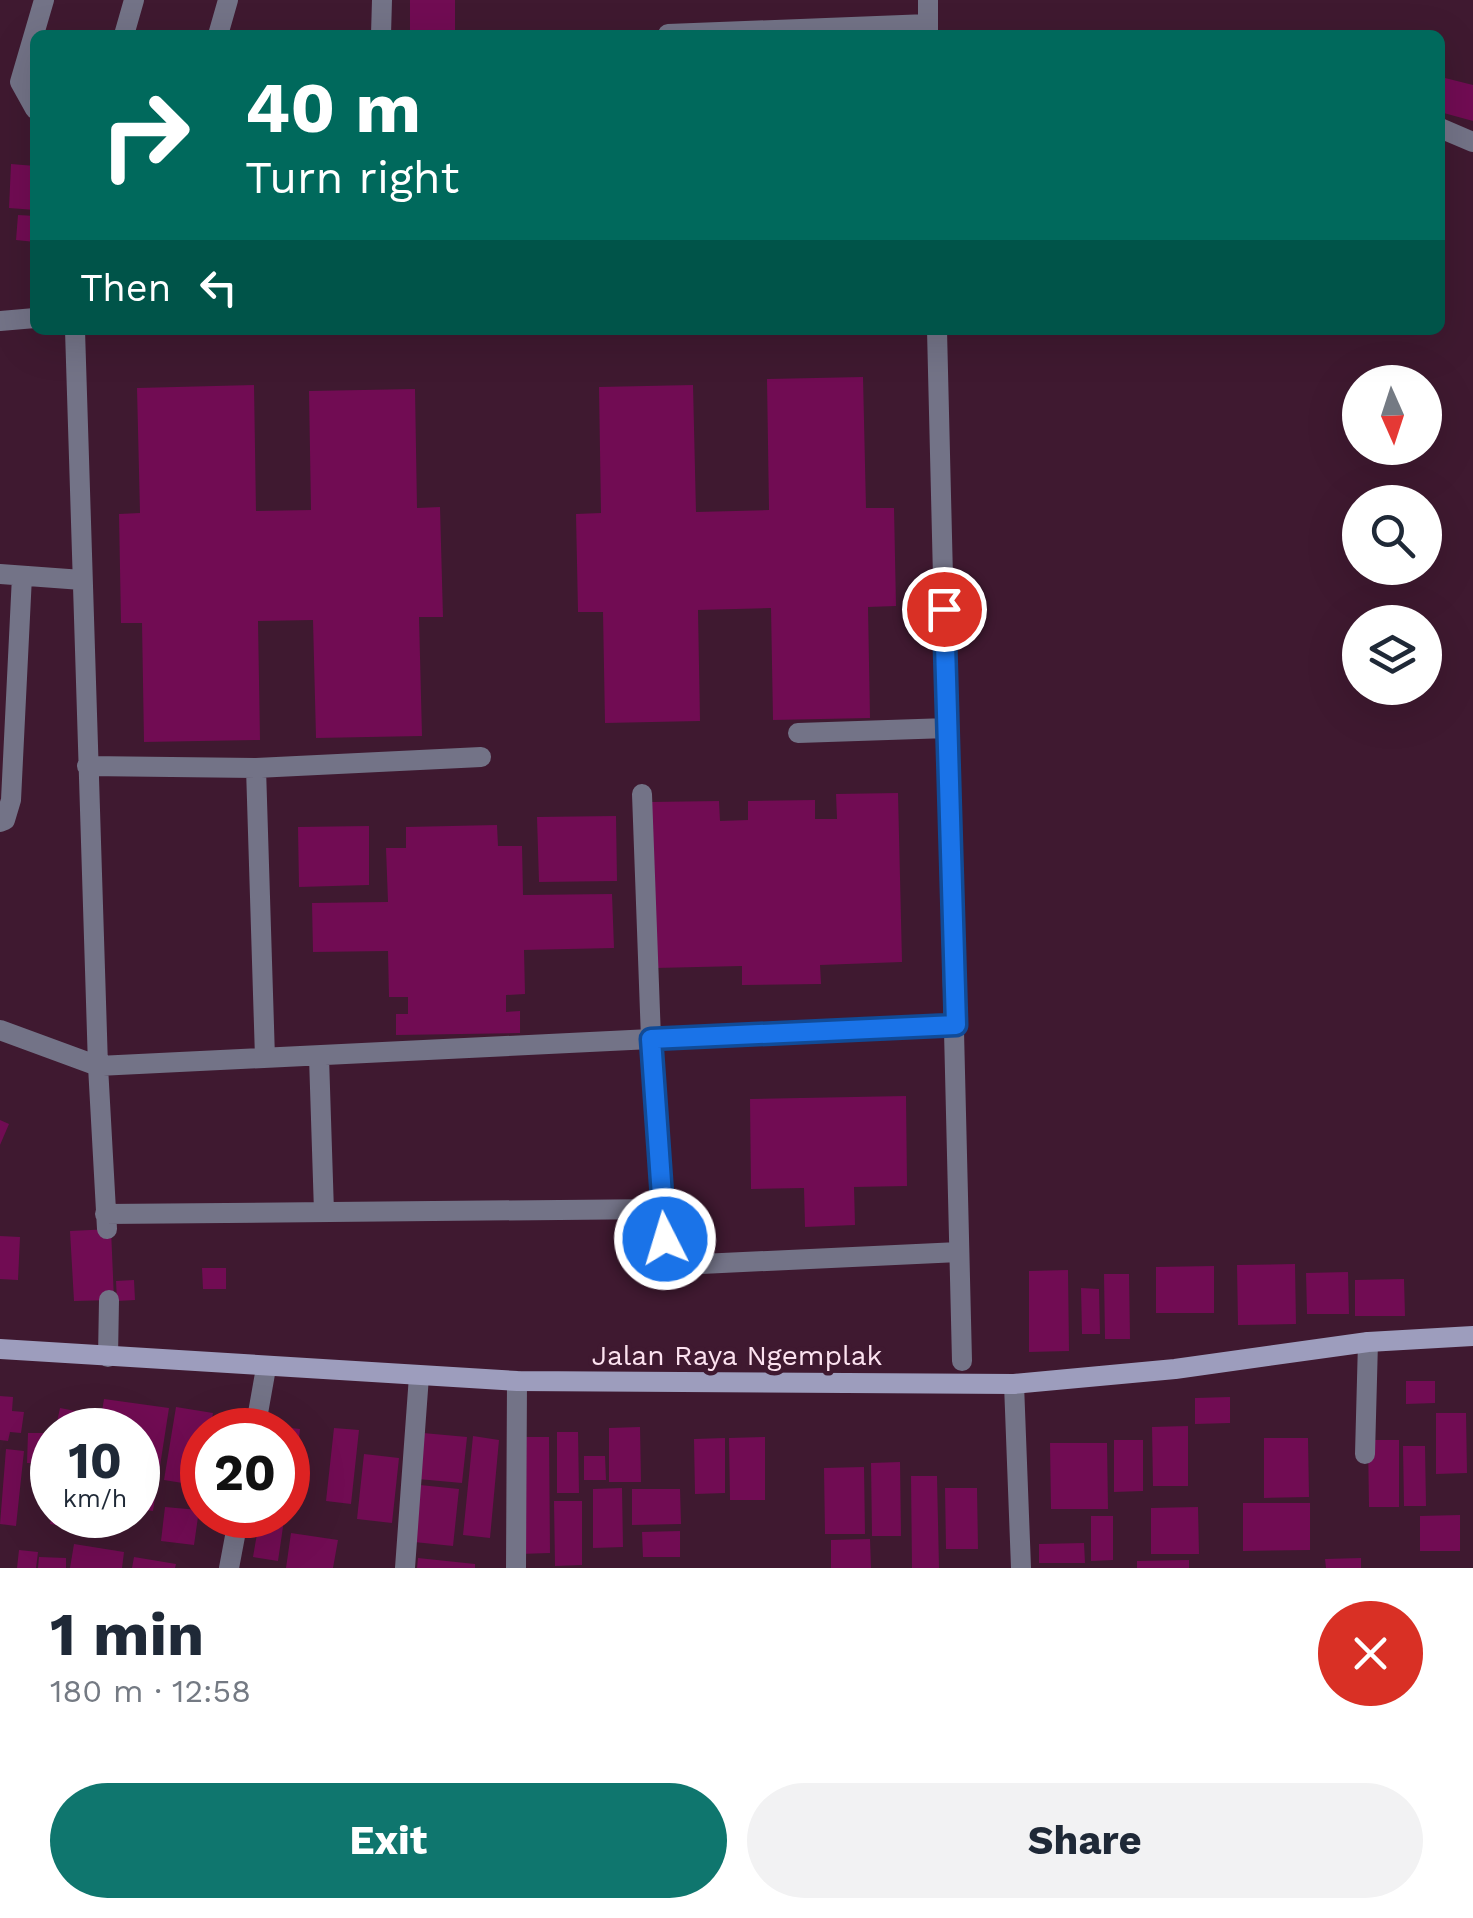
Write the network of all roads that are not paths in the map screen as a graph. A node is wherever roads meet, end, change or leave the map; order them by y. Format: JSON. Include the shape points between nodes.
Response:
{"nodes":[{"id":1,"x":44,"y":0,"type":"edge"},
{"id":2,"x":134,"y":0,"type":"edge"},
{"id":3,"x":228,"y":0,"type":"edge"},
{"id":4,"x":382,"y":0,"type":"edge"},
{"id":5,"x":928,"y":0,"type":"edge"},
{"id":6,"x":928,"y":29,"type":"edge"},
{"id":7,"x":35,"y":30,"type":"edge"},
{"id":8,"x":125,"y":30,"type":"edge"},
{"id":9,"x":219,"y":30,"type":"edge"},
{"id":10,"x":381,"y":30,"type":"edge"},
{"id":11,"x":876,"y":30,"type":"edge"},
{"id":12,"x":30,"y":48,"type":"edge"},
{"id":13,"x":30,"y":101,"type":"edge"},
{"id":14,"x":1445,"y":130,"type":"edge"},
{"id":15,"x":1473,"y":142,"type":"edge"},
{"id":16,"x":30,"y":319,"type":"edge"},
{"id":17,"x":0,"y":322,"type":"edge"},
{"id":18,"x":75,"y":335,"type":"edge"},
{"id":19,"x":937,"y":335,"type":"edge"},
{"id":20,"x":0,"y":574,"type":"edge"},
{"id":21,"x":22,"y":576,"type":"junction"},
{"id":22,"x":82,"y":580,"type":"junction"},
{"id":23,"x":948,"y":728,"type":"junction"},
{"id":24,"x":798,"y":733,"type":"dead end"},
{"id":25,"x":482,"y":757,"type":"dead end"},
{"id":26,"x":87,"y":766,"type":"junction"},
{"id":27,"x":256,"y":768,"type":"junction"},
{"id":28,"x":642,"y":794,"type":"dead end"},
{"id":29,"x":0,"y":822,"type":"edge"},
{"id":30,"x":956,"y":1025,"type":"junction"},
{"id":31,"x":0,"y":1030,"type":"edge"},
{"id":32,"x":651,"y":1039,"type":"junction"},
{"id":33,"x":318,"y":1057,"type":"junction"},
{"id":34,"x":265,"y":1058,"type":"junction"},
{"id":35,"x":98,"y":1066,"type":"junction"},
{"id":36,"x":662,"y":1209,"type":"junction"},
{"id":37,"x":324,"y":1212,"type":"junction"},
{"id":38,"x":958,"y":1252,"type":"junction"},
{"id":39,"x":109,"y":1300,"type":"dead end"},
{"id":40,"x":1473,"y":1336,"type":"edge"},
{"id":41,"x":1368,"y":1342,"type":"junction"},
{"id":42,"x":0,"y":1349,"type":"edge"},
{"id":43,"x":108,"y":1356,"type":"junction"},
{"id":44,"x":962,"y":1361,"type":"dead end"},
{"id":45,"x":266,"y":1368,"type":"junction"},
{"id":46,"x":419,"y":1376,"type":"junction"},
{"id":47,"x":517,"y":1381,"type":"junction"},
{"id":48,"x":1014,"y":1384,"type":"junction"},
{"id":49,"x":258,"y":1408,"type":"edge"},
{"id":50,"x":1366,"y":1454,"type":"dead end"},
{"id":51,"x":235,"y":1538,"type":"edge"},
{"id":52,"x":229,"y":1568,"type":"edge"},
{"id":53,"x":405,"y":1568,"type":"edge"},
{"id":54,"x":516,"y":1568,"type":"edge"},
{"id":55,"x":1021,"y":1568,"type":"edge"}],
"edges":[{"from":1,"to":7,"type":"street"},
{"from":2,"to":8,"type":"street"},
{"from":3,"to":9,"type":"street"},
{"from":4,"to":10,"type":"street"},
{"from":5,"to":6,"type":"street"},
{"from":6,"to":11,"type":"street"},
{"from":12,"to":13,"type":"street","via":[[20,82]]},
{"from":14,"to":15,"type":"street"},
{"from":16,"to":17,"type":"street"},
{"from":18,"to":22,"type":"street"},
{"from":19,"to":23,"type":"street"},
{"from":20,"to":21,"type":"street"},
{"from":21,"to":22,"type":"street"},
{"from":21,"to":29,"type":"street","via":[[12,800]]},
{"from":22,"to":26,"type":"street"},
{"from":23,"to":24,"type":"street"},
{"from":23,"to":30,"type":"street"},
{"from":25,"to":27,"type":"street"},
{"from":26,"to":27,"type":"street"},
{"from":26,"to":35,"type":"street"},
{"from":27,"to":34,"type":"street"},
{"from":28,"to":32,"type":"street"},
{"from":30,"to":32,"type":"street"},
{"from":30,"to":38,"type":"street"},
{"from":31,"to":35,"type":"street"},
{"from":32,"to":33,"type":"street"},
{"from":32,"to":36,"type":"street"},
{"from":33,"to":34,"type":"street"},
{"from":33,"to":37,"type":"street"},
{"from":34,"to":35,"type":"street"},
{"from":35,"to":37,"type":"street","via":[[106,1222]]},
{"from":36,"to":37,"type":"street"},
{"from":36,"to":38,"type":"street","via":[[665,1239],[679,1259],[700,1264]]},
{"from":38,"to":44,"type":"street"},
{"from":39,"to":43,"type":"street"},
{"from":40,"to":41,"type":"main road","name":"Jalan Raya Ngemplak"},
{"from":41,"to":48,"type":"main road","name":"Jalan Raya Ngemplak"},
{"from":41,"to":50,"type":"street"},
{"from":42,"to":43,"type":"main road","name":"Jalan Raya Ngemplak"},
{"from":43,"to":45,"type":"main road","name":"Jalan Raya Ngemplak"},
{"from":45,"to":46,"type":"main road","name":"Jalan Raya Ngemplak"},
{"from":45,"to":49,"type":"street"},
{"from":46,"to":47,"type":"main road","name":"Jalan Raya Ngemplak"},
{"from":46,"to":53,"type":"street"},
{"from":47,"to":48,"type":"main road","name":"Jalan Raya Ngemplak"},
{"from":47,"to":54,"type":"street"},
{"from":48,"to":55,"type":"street"},
{"from":51,"to":52,"type":"street"}]}
